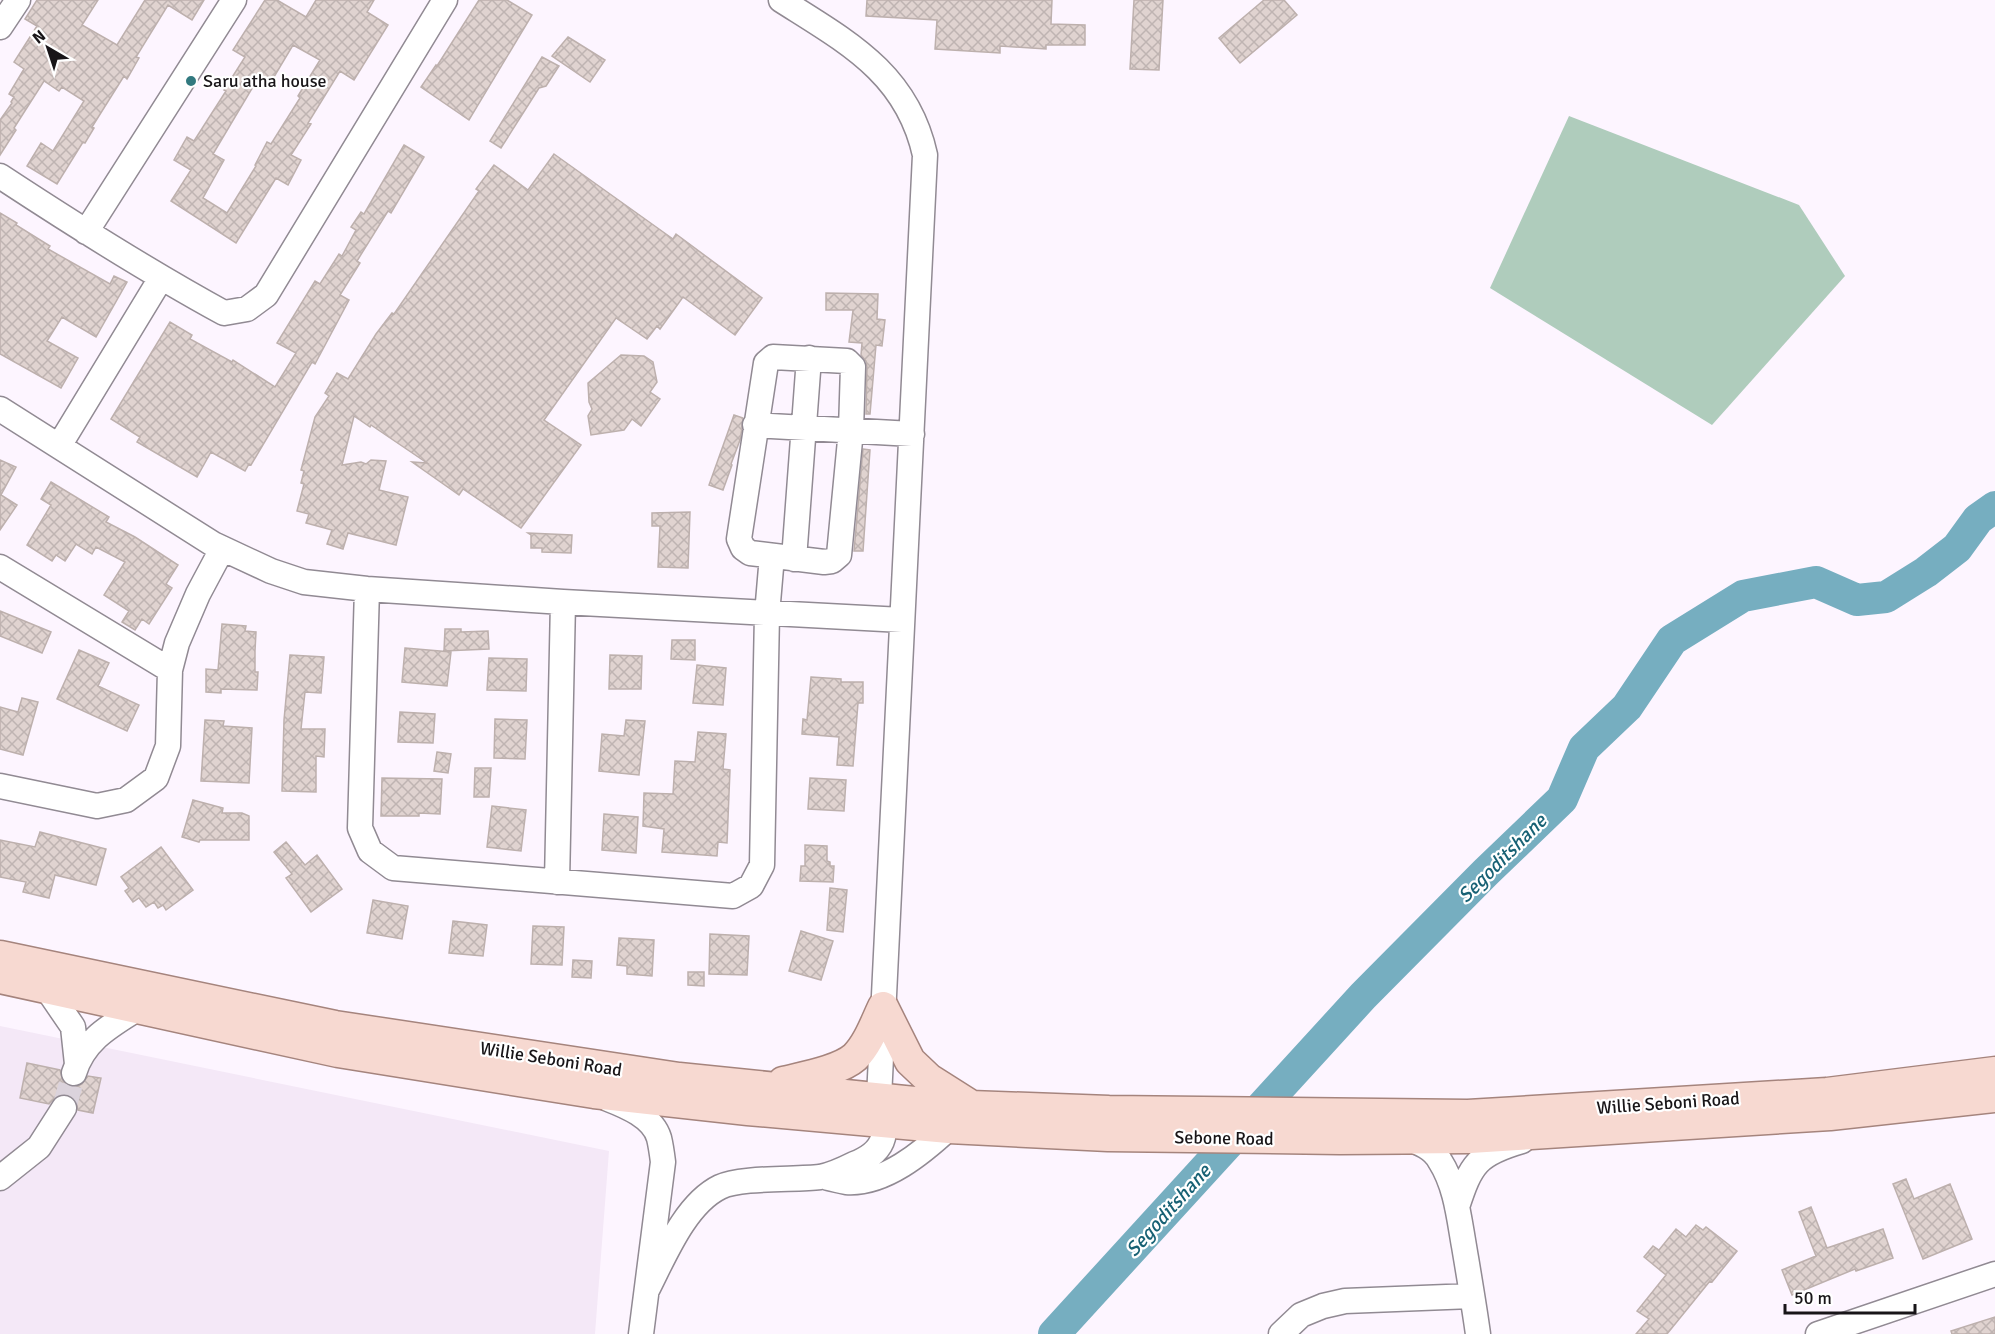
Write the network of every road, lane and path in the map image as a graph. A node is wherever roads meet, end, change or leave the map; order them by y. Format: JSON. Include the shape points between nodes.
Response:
{"nodes":[{"id":1,"x":18,"y":0,"type":"edge"},
{"id":2,"x":234,"y":0,"type":"edge"},
{"id":3,"x":445,"y":0,"type":"edge"},
{"id":4,"x":781,"y":0,"type":"edge"},
{"id":5,"x":0,"y":27,"type":"edge"},
{"id":6,"x":0,"y":176,"type":"edge"},
{"id":7,"x":86,"y":232,"type":"junction"},
{"id":8,"x":161,"y":278,"type":"junction"},
{"id":9,"x":809,"y":358,"type":"junction"},
{"id":10,"x":0,"y":409,"type":"edge"},
{"id":11,"x":755,"y":425,"type":"junction"},
{"id":12,"x":804,"y":428,"type":"junction"},
{"id":13,"x":852,"y":430,"type":"junction"},
{"id":14,"x":912,"y":434,"type":"junction"},
{"id":15,"x":58,"y":446,"type":"junction"},
{"id":16,"x":222,"y":549,"type":"junction"},
{"id":17,"x":783,"y":557,"type":"junction"},
{"id":18,"x":0,"y":567,"type":"edge"},
{"id":19,"x":367,"y":589,"type":"junction"},
{"id":20,"x":563,"y":602,"type":"junction"},
{"id":21,"x":767,"y":614,"type":"junction"},
{"id":22,"x":902,"y":620,"type":"junction"},
{"id":23,"x":170,"y":670,"type":"junction"},
{"id":24,"x":0,"y":786,"type":"edge"},
{"id":25,"x":557,"y":882,"type":"junction"},
{"id":26,"x":0,"y":956,"type":"edge"},
{"id":27,"x":0,"y":978,"type":"edge"},
{"id":28,"x":47,"y":989,"type":"junction"},
{"id":29,"x":883,"y":1007,"type":"junction"},
{"id":30,"x":137,"y":1009,"type":"junction"},
{"id":31,"x":1995,"y":1072,"type":"edge"},
{"id":32,"x":763,"y":1087,"type":"junction"},
{"id":33,"x":594,"y":1093,"type":"junction"},
{"id":34,"x":1995,"y":1097,"type":"edge"},
{"id":35,"x":973,"y":1106,"type":"junction"},
{"id":36,"x":64,"y":1108,"type":"tunnel mouth"},
{"id":37,"x":882,"y":1110,"type":"junction"},
{"id":38,"x":1108,"y":1124,"type":"junction"},
{"id":39,"x":1339,"y":1127,"type":"junction"},
{"id":40,"x":949,"y":1128,"type":"junction"},
{"id":41,"x":1541,"y":1135,"type":"junction"},
{"id":42,"x":1404,"y":1137,"type":"junction"},
{"id":43,"x":822,"y":1176,"type":"junction"},
{"id":44,"x":0,"y":1178,"type":"edge"},
{"id":45,"x":1457,"y":1207,"type":"junction"},
{"id":46,"x":1995,"y":1274,"type":"edge"},
{"id":47,"x":647,"y":1290,"type":"junction"},
{"id":48,"x":1472,"y":1296,"type":"junction"},
{"id":49,"x":641,"y":1334,"type":"edge"},
{"id":50,"x":1281,"y":1334,"type":"edge"},
{"id":51,"x":1478,"y":1334,"type":"edge"},
{"id":52,"x":1818,"y":1334,"type":"edge"}],
"edges":[{"from":1,"to":5,"type":"street"},
{"from":2,"to":7,"type":"street"},
{"from":3,"to":8,"type":"street","via":[[266,295],[247,309],[224,314]]},
{"from":4,"to":14,"type":"street","via":[[854,46],[882,72],[920,131],[926,177]]},
{"from":6,"to":7,"type":"street"},
{"from":7,"to":8,"type":"street"},
{"from":8,"to":15,"type":"street"},
{"from":9,"to":11,"type":"street","via":[[769,359]]},
{"from":9,"to":12,"type":"street"},
{"from":9,"to":13,"type":"street","via":[[833,359],[850,363],[853,368]]},
{"from":10,"to":15,"type":"street"},
{"from":11,"to":12,"type":"street"},
{"from":11,"to":17,"type":"street","via":[[739,539],[742,548],[750,553]]},
{"from":12,"to":13,"type":"street"},
{"from":12,"to":17,"type":"street"},
{"from":13,"to":14,"type":"street"},
{"from":13,"to":17,"type":"street","via":[[840,555],[824,562]]},
{"from":14,"to":22,"type":"street"},
{"from":15,"to":16,"type":"street"},
{"from":16,"to":19,"type":"street","via":[[304,582]]},
{"from":16,"to":23,"type":"street","via":[[198,594]]},
{"from":17,"to":21,"type":"street"},
{"from":18,"to":23,"type":"street"},
{"from":19,"to":20,"type":"street"},
{"from":19,"to":25,"type":"street","via":[[360,828],[370,851],[393,868]]},
{"from":20,"to":21,"type":"street"},
{"from":20,"to":25,"type":"street"},
{"from":21,"to":22,"type":"street"},
{"from":21,"to":25,"type":"street","via":[[762,865],[751,886],[733,896]]},
{"from":22,"to":29,"type":"street"},
{"from":23,"to":24,"type":"street","via":[[168,746],[156,778],[126,800],[97,806]]},
{"from":26,"to":32,"type":"main road","name":"Willie Seboni Road","via":[[335,1026]]},
{"from":27,"to":28,"type":"main road","name":"Willie Seboni Road"},
{"from":28,"to":30,"type":"main road","name":"Willie Seboni Road"},
{"from":28,"to":30,"type":"street","via":[[73,1027],[75,1068],[99,1033]]},
{"from":29,"to":32,"type":"main road","via":[[868,1039],[854,1057],[833,1068]]},
{"from":29,"to":35,"type":"main road","via":[[915,1066]]},
{"from":29,"to":37,"type":"street"},
{"from":30,"to":33,"type":"main road","name":"Willie Seboni Road","via":[[338,1052]]},
{"from":31,"to":39,"type":"main road","name":"Willie Seboni Road","via":[[1827,1093],[1468,1115]]},
{"from":32,"to":37,"type":"main road","name":"Willie Seboni Road"},
{"from":33,"to":37,"type":"main road","name":"Willie Seboni Road","via":[[748,1110]]},
{"from":33,"to":47,"type":"street","via":[[638,1113],[659,1136],[663,1162]]},
{"from":34,"to":41,"type":"main road","name":"Willie Seboni Road","via":[[1830,1115]]},
{"from":35,"to":37,"type":"main road","name":"Willie Seboni Road"},
{"from":35,"to":38,"type":"main road","name":"Willie Seboni Road"},
{"from":36,"to":44,"type":"street","via":[[39,1147]]},
{"from":37,"to":40,"type":"main road","name":"Willie Seboni Road"},
{"from":37,"to":43,"type":"street","via":[[884,1138],[880,1148],[872,1156]]},
{"from":38,"to":39,"type":"main road","name":"Sebone Road"},
{"from":38,"to":40,"type":"main road","name":"Willie Seboni Road"},
{"from":39,"to":42,"type":"main road","name":"Willie Seboni Road"},
{"from":40,"to":43,"type":"street","via":[[906,1163],[882,1175],[847,1182]]},
{"from":41,"to":42,"type":"main road","name":"Willie Seboni Road"},
{"from":41,"to":45,"type":"street","via":[[1498,1148],[1482,1158],[1467,1177]]},
{"from":42,"to":45,"type":"street","via":[[1422,1144],[1440,1160]]},
{"from":43,"to":47,"type":"street","via":[[721,1186],[682,1223]]},
{"from":45,"to":48,"type":"street"},
{"from":46,"to":52,"type":"street"},
{"from":47,"to":49,"type":"street"},
{"from":48,"to":50,"type":"street","via":[[1323,1306],[1301,1315]]},
{"from":48,"to":51,"type":"street"}]}
